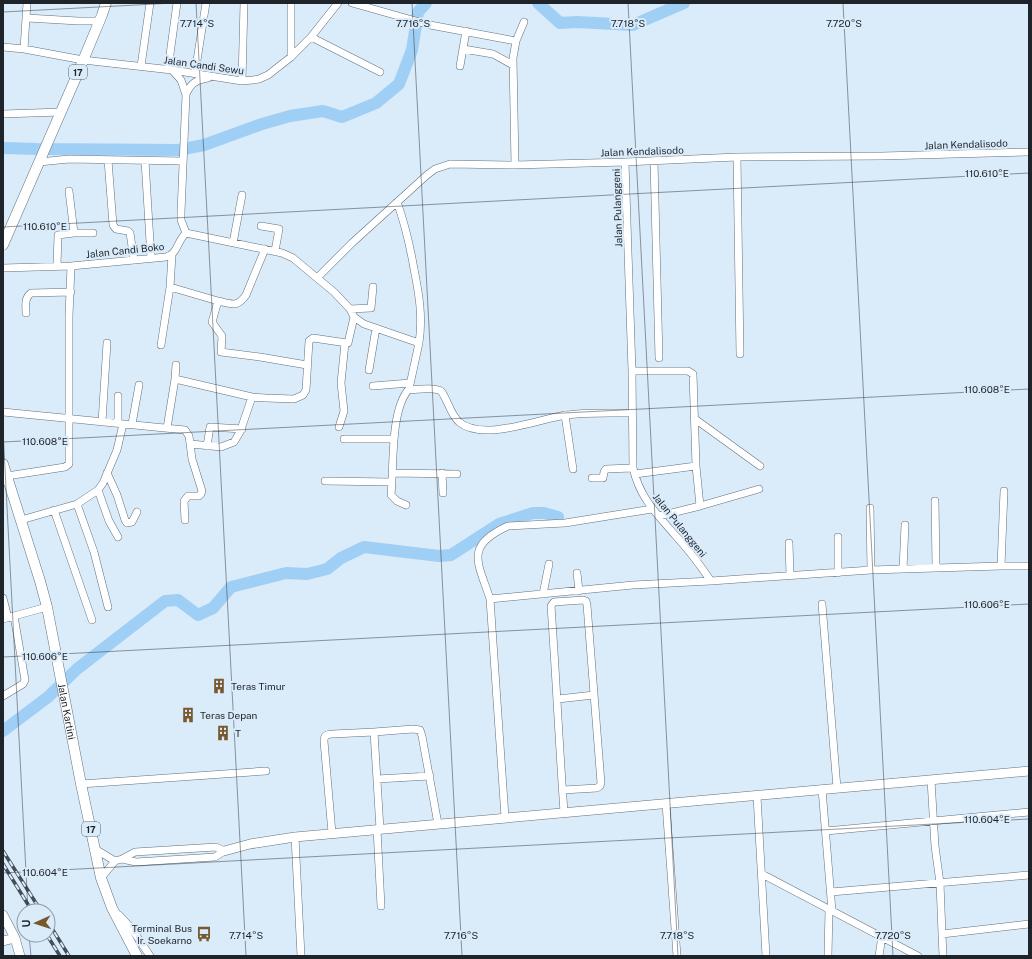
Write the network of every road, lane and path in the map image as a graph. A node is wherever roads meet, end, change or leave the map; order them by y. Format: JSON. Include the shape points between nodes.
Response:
{"nodes":[{"id":1,"x":27,"y":3,"type":"edge"},
{"id":2,"x":106,"y":3,"type":"edge"},
{"id":3,"x":150,"y":3,"type":"edge"},
{"id":4,"x":177,"y":3,"type":"edge"},
{"id":5,"x":206,"y":3,"type":"edge"},
{"id":6,"x":244,"y":3,"type":"edge"},
{"id":7,"x":291,"y":3,"type":"edge"},
{"id":8,"x":338,"y":3,"type":"edge"},
{"id":9,"x":352,"y":3,"type":"edge"},
{"id":10,"x":27,"y":18,"type":"junction"},
{"id":11,"x":100,"y":21,"type":"junction"},
{"id":12,"x":524,"y":22,"type":"dead end"},
{"id":13,"x":466,"y":31,"type":"junction"},
{"id":14,"x":311,"y":37,"type":"junction"},
{"id":15,"x":516,"y":41,"type":"junction"},
{"id":16,"x":3,"y":47,"type":"edge"},
{"id":17,"x":24,"y":49,"type":"junction"},
{"id":18,"x":463,"y":49,"type":"junction"},
{"id":19,"x":291,"y":57,"type":"junction"},
{"id":20,"x":83,"y":60,"type":"junction"},
{"id":21,"x":141,"y":66,"type":"junction"},
{"id":22,"x":460,"y":66,"type":"dead end"},
{"id":23,"x":513,"y":66,"type":"junction"},
{"id":24,"x":170,"y":70,"type":"junction"},
{"id":25,"x":380,"y":72,"type":"dead end"},
{"id":26,"x":194,"y":73,"type":"junction"},
{"id":27,"x":214,"y":77,"type":"junction"},
{"id":28,"x":242,"y":81,"type":"junction"},
{"id":29,"x":186,"y":95,"type":"junction"},
{"id":30,"x":61,"y":112,"type":"junction"},
{"id":31,"x":3,"y":114,"type":"edge"},
{"id":32,"x":1029,"y":152,"type":"edge"},
{"id":33,"x":737,"y":157,"type":"junction"},
{"id":34,"x":41,"y":158,"type":"junction"},
{"id":35,"x":184,"y":158,"type":"junction"},
{"id":36,"x":108,"y":160,"type":"junction"},
{"id":37,"x":145,"y":161,"type":"junction"},
{"id":38,"x":654,"y":161,"type":"junction"},
{"id":39,"x":625,"y":162,"type":"junction"},
{"id":40,"x":515,"y":165,"type":"junction"},
{"id":41,"x":69,"y":191,"type":"dead end"},
{"id":42,"x":242,"y":195,"type":"dead end"},
{"id":43,"x":397,"y":202,"type":"junction"},
{"id":44,"x":261,"y":226,"type":"dead end"},
{"id":45,"x":74,"y":233,"type":"junction"},
{"id":46,"x":93,"y":233,"type":"dead end"},
{"id":47,"x":186,"y":233,"type":"junction"},
{"id":48,"x":233,"y":243,"type":"junction"},
{"id":49,"x":3,"y":245,"type":"edge"},
{"id":50,"x":265,"y":249,"type":"junction"},
{"id":51,"x":276,"y":251,"type":"junction"},
{"id":52,"x":172,"y":255,"type":"junction"},
{"id":53,"x":151,"y":258,"type":"junction"},
{"id":54,"x":134,"y":260,"type":"junction"},
{"id":55,"x":57,"y":266,"type":"junction"},
{"id":56,"x":71,"y":266,"type":"junction"},
{"id":57,"x":3,"y":268,"type":"edge"},
{"id":58,"x":316,"y":278,"type":"junction"},
{"id":59,"x":170,"y":287,"type":"junction"},
{"id":60,"x":373,"y":287,"type":"dead end"},
{"id":61,"x":71,"y":292,"type":"junction"},
{"id":62,"x":218,"y":301,"type":"junction"},
{"id":63,"x":350,"y":309,"type":"junction"},
{"id":64,"x":26,"y":313,"type":"dead end"},
{"id":65,"x":354,"y":317,"type":"junction"},
{"id":66,"x":376,"y":328,"type":"junction"},
{"id":67,"x":162,"y":338,"type":"dead end"},
{"id":68,"x":107,"y":343,"type":"dead end"},
{"id":69,"x":345,"y":343,"type":"junction"},
{"id":70,"x":419,"y":343,"type":"junction"},
{"id":71,"x":740,"y":354,"type":"dead end"},
{"id":72,"x":659,"y":358,"type":"dead end"},
{"id":73,"x":176,"y":365,"type":"dead end"},
{"id":74,"x":307,"y":365,"type":"junction"},
{"id":75,"x":370,"y":370,"type":"dead end"},
{"id":76,"x":632,"y":371,"type":"junction"},
{"id":77,"x":175,"y":380,"type":"junction"},
{"id":78,"x":139,"y":385,"type":"dead end"},
{"id":79,"x":373,"y":386,"type":"dead end"},
{"id":80,"x":410,"y":386,"type":"junction"},
{"id":81,"x":118,"y":396,"type":"dead end"},
{"id":82,"x":252,"y":397,"type":"junction"},
{"id":83,"x":3,"y":412,"type":"edge"},
{"id":84,"x":632,"y":413,"type":"junction"},
{"id":85,"x":565,"y":415,"type":"junction"},
{"id":86,"x":70,"y":419,"type":"junction"},
{"id":87,"x":695,"y":419,"type":"junction"},
{"id":88,"x":102,"y":422,"type":"junction"},
{"id":89,"x":121,"y":423,"type":"junction"},
{"id":90,"x":132,"y":424,"type":"junction"},
{"id":91,"x":339,"y":427,"type":"dead end"},
{"id":92,"x":167,"y":428,"type":"junction"},
{"id":93,"x":242,"y":429,"type":"junction"},
{"id":94,"x":344,"y":439,"type":"dead end"},
{"id":95,"x":394,"y":439,"type":"junction"},
{"id":96,"x":191,"y":444,"type":"junction"},
{"id":97,"x":207,"y":446,"type":"junction"},
{"id":98,"x":3,"y":464,"type":"edge"},
{"id":99,"x":696,"y":466,"type":"junction"},
{"id":100,"x":760,"y":466,"type":"dead end"},
{"id":101,"x":573,"y":469,"type":"dead end"},
{"id":102,"x":634,"y":471,"type":"junction"},
{"id":103,"x":107,"y":473,"type":"junction"},
{"id":104,"x":393,"y":473,"type":"junction"},
{"id":105,"x":442,"y":473,"type":"junction"},
{"id":106,"x":457,"y":474,"type":"dead end"},
{"id":107,"x":592,"y":478,"type":"dead end"},
{"id":108,"x":6,"y":480,"type":"edge"},
{"id":109,"x":325,"y":481,"type":"dead end"},
{"id":110,"x":392,"y":482,"type":"junction"},
{"id":111,"x":759,"y":489,"type":"dead end"},
{"id":112,"x":98,"y":490,"type":"junction"},
{"id":113,"x":1004,"y":491,"type":"dead end"},
{"id":114,"x":443,"y":493,"type":"dead end"},
{"id":115,"x":936,"y":501,"type":"dead end"},
{"id":116,"x":699,"y":503,"type":"junction"},
{"id":117,"x":77,"y":504,"type":"junction"},
{"id":118,"x":406,"y":505,"type":"dead end"},
{"id":119,"x":870,"y":508,"type":"dead end"},
{"id":120,"x":54,"y":510,"type":"junction"},
{"id":121,"x":137,"y":512,"type":"dead end"},
{"id":122,"x":656,"y":514,"type":"junction"},
{"id":123,"x":21,"y":520,"type":"junction"},
{"id":124,"x":185,"y":520,"type":"dead end"},
{"id":125,"x":905,"y":525,"type":"dead end"},
{"id":126,"x":118,"y":537,"type":"dead end"},
{"id":127,"x":838,"y":537,"type":"dead end"},
{"id":128,"x":789,"y":543,"type":"dead end"},
{"id":129,"x":549,"y":564,"type":"dead end"},
{"id":130,"x":1001,"y":566,"type":"junction"},
{"id":131,"x":1029,"y":566,"type":"edge"},
{"id":132,"x":936,"y":567,"type":"junction"},
{"id":133,"x":903,"y":568,"type":"junction"},
{"id":134,"x":871,"y":570,"type":"junction"},
{"id":135,"x":577,"y":573,"type":"dead end"},
{"id":136,"x":838,"y":573,"type":"junction"},
{"id":137,"x":790,"y":575,"type":"junction"},
{"id":138,"x":711,"y":580,"type":"junction"},
{"id":139,"x":578,"y":591,"type":"junction"},
{"id":140,"x":543,"y":594,"type":"junction"},
{"id":141,"x":3,"y":598,"type":"edge"},
{"id":142,"x":490,"y":599,"type":"junction"},
{"id":143,"x":822,"y":604,"type":"dead end"},
{"id":144,"x":47,"y":607,"type":"junction"},
{"id":145,"x":108,"y":607,"type":"dead end"},
{"id":146,"x":8,"y":618,"type":"edge"},
{"id":147,"x":92,"y":620,"type":"dead end"},
{"id":148,"x":3,"y":694,"type":"edge"},
{"id":149,"x":594,"y":695,"type":"junction"},
{"id":150,"x":558,"y":699,"type":"junction"},
{"id":151,"x":374,"y":732,"type":"junction"},
{"id":152,"x":266,"y":771,"type":"dead end"},
{"id":153,"x":1029,"y":771,"type":"edge"},
{"id":154,"x":430,"y":776,"type":"junction"},
{"id":155,"x":377,"y":779,"type":"junction"},
{"id":156,"x":931,"y":780,"type":"junction"},
{"id":157,"x":81,"y":784,"type":"junction"},
{"id":158,"x":837,"y":788,"type":"junction"},
{"id":159,"x":822,"y":789,"type":"junction"},
{"id":160,"x":563,"y":790,"type":"junction"},
{"id":161,"x":757,"y":796,"type":"junction"},
{"id":162,"x":666,"y":804,"type":"junction"},
{"id":163,"x":564,"y":812,"type":"junction"},
{"id":164,"x":1029,"y":812,"type":"edge"},
{"id":165,"x":506,"y":817,"type":"junction"},
{"id":166,"x":933,"y":822,"type":"junction"},
{"id":167,"x":438,"y":824,"type":"junction"},
{"id":168,"x":378,"y":829,"type":"junction"},
{"id":169,"x":826,"y":831,"type":"junction"},
{"id":170,"x":332,"y":833,"type":"junction"},
{"id":171,"x":295,"y":837,"type":"junction"},
{"id":172,"x":95,"y":849,"type":"junction"},
{"id":173,"x":224,"y":851,"type":"junction"},
{"id":174,"x":135,"y":852,"type":"junction"},
{"id":175,"x":122,"y":860,"type":"junction"},
{"id":176,"x":115,"y":861,"type":"junction"},
{"id":177,"x":136,"y":862,"type":"junction"},
{"id":178,"x":762,"y":874,"type":"junction"},
{"id":179,"x":1029,"y":875,"type":"edge"},
{"id":180,"x":101,"y":878,"type":"junction"},
{"id":181,"x":940,"y":883,"type":"junction"},
{"id":182,"x":831,"y":892,"type":"junction"},
{"id":183,"x":381,"y":906,"type":"dead end"},
{"id":184,"x":112,"y":908,"type":"junction"},
{"id":185,"x":831,"y":910,"type":"junction"},
{"id":186,"x":3,"y":914,"type":"edge"},
{"id":187,"x":1029,"y":924,"type":"edge"},
{"id":188,"x":942,"y":934,"type":"junction"},
{"id":189,"x":882,"y":936,"type":"junction"},
{"id":190,"x":14,"y":938,"type":"junction"},
{"id":191,"x":3,"y":941,"type":"edge"},
{"id":192,"x":20,"y":956,"type":"edge"},
{"id":193,"x":137,"y":956,"type":"edge"},
{"id":194,"x":150,"y":956,"type":"edge"},
{"id":195,"x":302,"y":956,"type":"edge"},
{"id":196,"x":677,"y":956,"type":"edge"},
{"id":197,"x":766,"y":956,"type":"edge"},
{"id":198,"x":828,"y":956,"type":"edge"},
{"id":199,"x":879,"y":956,"type":"edge"},
{"id":200,"x":918,"y":956,"type":"edge"},
{"id":201,"x":943,"y":956,"type":"edge"}],
"edges":[{"from":1,"to":10,"type":"street"},
{"from":2,"to":11,"type":"highway","number":"17"},
{"from":3,"to":21,"type":"street"},
{"from":4,"to":24,"type":"street"},
{"from":5,"to":26,"type":"street"},
{"from":6,"to":28,"type":"street"},
{"from":7,"to":19,"type":"street"},
{"from":8,"to":14,"type":"street","name":"Jalan Candi Sewu"},
{"from":9,"to":13,"type":"street","via":[[408,20]]},
{"from":10,"to":11,"type":"street"},
{"from":10,"to":17,"type":"street"},
{"from":11,"to":20,"type":"highway","number":"17"},
{"from":12,"to":15,"type":"street"},
{"from":13,"to":15,"type":"street"},
{"from":13,"to":18,"type":"street"},
{"from":14,"to":19,"type":"street","name":"Jalan Candi Sewu"},
{"from":14,"to":25,"type":"street"},
{"from":15,"to":23,"type":"street"},
{"from":16,"to":17,"type":"street","name":"Jalan Candi Sewu"},
{"from":17,"to":20,"type":"street","name":"Jalan Candi Sewu"},
{"from":18,"to":22,"type":"street"},
{"from":18,"to":23,"type":"street","via":[[493,54]]},
{"from":19,"to":28,"type":"street","name":"Jalan Candi Sewu","via":[[268,75]]},
{"from":20,"to":21,"type":"street","name":"Jalan Candi Sewu"},
{"from":20,"to":30,"type":"highway","number":"17"},
{"from":21,"to":24,"type":"street","name":"Jalan Candi Sewu"},
{"from":23,"to":40,"type":"street"},
{"from":24,"to":26,"type":"street","name":"Jalan Candi Sewu"},
{"from":24,"to":29,"type":"street","via":[[181,80]]},
{"from":26,"to":27,"type":"street","name":"Jalan Candi Sewu"},
{"from":27,"to":28,"type":"street","name":"Jalan Candi Sewu"},
{"from":27,"to":29,"type":"street","via":[[194,81]]},
{"from":29,"to":35,"type":"street"},
{"from":30,"to":31,"type":"street"},
{"from":30,"to":34,"type":"highway","number":"17"},
{"from":32,"to":33,"type":"street","name":"Jalan Kendalisodo"},
{"from":33,"to":38,"type":"street","name":"Jalan Kendalisodo"},
{"from":33,"to":71,"type":"street"},
{"from":34,"to":36,"type":"street"},
{"from":34,"to":49,"type":"highway","number":"17"},
{"from":35,"to":37,"type":"street"},
{"from":35,"to":47,"type":"street","via":[[181,220]]},
{"from":36,"to":37,"type":"street"},
{"from":36,"to":54,"type":"street","via":[[113,225],[116,229],[130,233]]},
{"from":37,"to":53,"type":"street"},
{"from":38,"to":39,"type":"street","name":"Jalan Kendalisodo"},
{"from":38,"to":72,"type":"street"},
{"from":39,"to":40,"type":"street","name":"Jalan Kendalisodo"},
{"from":39,"to":76,"type":"street","name":"Jalan Pulanggeni"},
{"from":40,"to":43,"type":"street","name":"Jalan Kendalisodo","via":[[443,166],[431,172]]},
{"from":41,"to":45,"type":"street"},
{"from":42,"to":48,"type":"street"},
{"from":43,"to":58,"type":"street","name":"Jalan Kendalisodo"},
{"from":43,"to":70,"type":"street","via":[[420,300],[422,317]]},
{"from":44,"to":51,"type":"street","via":[[280,229]]},
{"from":45,"to":46,"type":"street"},
{"from":45,"to":55,"type":"street","via":[[58,235]]},
{"from":47,"to":48,"type":"street"},
{"from":47,"to":52,"type":"street","name":"Jalan Candi Boko"},
{"from":48,"to":50,"type":"street"},
{"from":50,"to":51,"type":"street"},
{"from":50,"to":62,"type":"street","via":[[242,301],[234,305]]},
{"from":51,"to":58,"type":"street","via":[[293,258]]},
{"from":52,"to":53,"type":"street","name":"Jalan Candi Boko"},
{"from":52,"to":59,"type":"street"},
{"from":53,"to":54,"type":"street","name":"Jalan Candi Boko"},
{"from":54,"to":56,"type":"street","name":"Jalan Candi Boko"},
{"from":55,"to":56,"type":"street","name":"Jalan Candi Boko"},
{"from":55,"to":57,"type":"street","name":"Jalan Candi Boko"},
{"from":56,"to":61,"type":"street"},
{"from":58,"to":63,"type":"street"},
{"from":59,"to":62,"type":"street"},
{"from":59,"to":67,"type":"street"},
{"from":60,"to":63,"type":"street","via":[[371,308]]},
{"from":61,"to":64,"type":"street","via":[[31,293],[26,298]]},
{"from":61,"to":86,"type":"street"},
{"from":62,"to":74,"type":"street","via":[[212,321],[223,338],[221,352]]},
{"from":63,"to":65,"type":"street"},
{"from":65,"to":66,"type":"street"},
{"from":65,"to":69,"type":"street","via":[[348,342]]},
{"from":66,"to":70,"type":"street"},
{"from":66,"to":75,"type":"street"},
{"from":68,"to":88,"type":"street"},
{"from":69,"to":74,"type":"street","via":[[311,339]]},
{"from":69,"to":91,"type":"street","via":[[341,383],[344,414]]},
{"from":70,"to":80,"type":"street"},
{"from":73,"to":77,"type":"street"},
{"from":74,"to":82,"type":"street","via":[[306,390],[303,395],[294,399]]},
{"from":76,"to":84,"type":"street","name":"Jalan Pulanggeni"},
{"from":76,"to":87,"type":"street","via":[[691,372]]},
{"from":77,"to":82,"type":"street"},
{"from":77,"to":92,"type":"street"},
{"from":78,"to":90,"type":"street"},
{"from":79,"to":80,"type":"street"},
{"from":80,"to":85,"type":"street","via":[[415,390],[437,389],[456,418],[478,430],[501,429]]},
{"from":80,"to":95,"type":"street","via":[[403,395],[399,408]]},
{"from":81,"to":89,"type":"street"},
{"from":82,"to":93,"type":"street"},
{"from":83,"to":86,"type":"street"},
{"from":84,"to":85,"type":"street"},
{"from":84,"to":102,"type":"street","name":"Jalan Pulanggeni"},
{"from":85,"to":101,"type":"street"},
{"from":86,"to":88,"type":"street"},
{"from":86,"to":108,"type":"street","via":[[68,465]]},
{"from":87,"to":99,"type":"street"},
{"from":87,"to":100,"type":"street"},
{"from":88,"to":89,"type":"street"},
{"from":89,"to":90,"type":"street"},
{"from":89,"to":103,"type":"street","via":[[117,450]]},
{"from":90,"to":92,"type":"street"},
{"from":92,"to":96,"type":"street","via":[[185,430]]},
{"from":93,"to":97,"type":"street","via":[[237,440],[229,445]]},
{"from":93,"to":97,"type":"street","via":[[210,427]]},
{"from":94,"to":95,"type":"street"},
{"from":95,"to":104,"type":"street"},
{"from":96,"to":97,"type":"street"},
{"from":96,"to":124,"type":"street","via":[[192,459],[202,491],[199,496],[188,496],[184,501]]},
{"from":98,"to":108,"type":"highway","name":"Jalan Kartini","number":"17"},
{"from":99,"to":102,"type":"street"},
{"from":99,"to":116,"type":"street"},
{"from":102,"to":107,"type":"street","via":[[606,469],[602,478]]},
{"from":102,"to":122,"type":"street","name":"Jalan Pulanggeni","via":[[642,492]]},
{"from":103,"to":112,"type":"street"},
{"from":103,"to":121,"type":"street","via":[[127,523],[132,522]]},
{"from":104,"to":105,"type":"street"},
{"from":104,"to":110,"type":"street"},
{"from":105,"to":106,"type":"street"},
{"from":105,"to":114,"type":"street"},
{"from":108,"to":123,"type":"highway","name":"Jalan Kartini","number":"17"},
{"from":109,"to":110,"type":"street"},
{"from":110,"to":118,"type":"street","via":[[393,499]]},
{"from":111,"to":116,"type":"street"},
{"from":112,"to":117,"type":"street"},
{"from":112,"to":126,"type":"street","via":[[109,521]]},
{"from":113,"to":130,"type":"street"},
{"from":115,"to":132,"type":"street"},
{"from":116,"to":122,"type":"street"},
{"from":117,"to":120,"type":"street"},
{"from":117,"to":145,"type":"street","via":[[94,552]]},
{"from":119,"to":134,"type":"street"},
{"from":120,"to":123,"type":"street"},
{"from":120,"to":147,"type":"street"},
{"from":122,"to":138,"type":"street","name":"Jalan Pulanggeni"},
{"from":122,"to":142,"type":"street","via":[[508,526],[500,529],[480,546],[477,556]]},
{"from":123,"to":144,"type":"highway","name":"Jalan Kartini","number":"17"},
{"from":125,"to":133,"type":"street"},
{"from":127,"to":136,"type":"street"},
{"from":128,"to":137,"type":"street"},
{"from":129,"to":140,"type":"street"},
{"from":130,"to":131,"type":"street"},
{"from":130,"to":132,"type":"street"},
{"from":132,"to":133,"type":"street"},
{"from":133,"to":134,"type":"street"},
{"from":134,"to":136,"type":"street"},
{"from":135,"to":139,"type":"street"},
{"from":136,"to":137,"type":"street"},
{"from":137,"to":138,"type":"street"},
{"from":138,"to":139,"type":"street"},
{"from":139,"to":140,"type":"street"},
{"from":140,"to":142,"type":"street"},
{"from":141,"to":146,"type":"street"},
{"from":142,"to":165,"type":"street"},
{"from":143,"to":158,"type":"street"},
{"from":144,"to":146,"type":"street"},
{"from":144,"to":157,"type":"highway","name":"Jalan Kartini","number":"17"},
{"from":146,"to":148,"type":"street","via":[[25,680],[23,684]]},
{"from":149,"to":150,"type":"street"},
{"from":149,"to":150,"type":"street","via":[[586,602],[554,602],[551,606]]},
{"from":149,"to":160,"type":"street","via":[[600,786]]},
{"from":150,"to":160,"type":"street"},
{"from":151,"to":154,"type":"street","via":[[420,730]]},
{"from":151,"to":155,"type":"street"},
{"from":151,"to":170,"type":"street","via":[[327,734],[324,737]]},
{"from":152,"to":157,"type":"street"},
{"from":153,"to":156,"type":"main road"},
{"from":154,"to":155,"type":"street"},
{"from":154,"to":167,"type":"street"},
{"from":155,"to":168,"type":"street"},
{"from":156,"to":158,"type":"main road"},
{"from":156,"to":166,"type":"street"},
{"from":157,"to":172,"type":"highway","name":"Jalan Kartini","number":"17"},
{"from":158,"to":159,"type":"main road"},
{"from":159,"to":161,"type":"main road"},
{"from":159,"to":169,"type":"street"},
{"from":160,"to":163,"type":"street"},
{"from":161,"to":162,"type":"main road"},
{"from":161,"to":178,"type":"street"},
{"from":162,"to":163,"type":"main road"},
{"from":162,"to":196,"type":"street"},
{"from":163,"to":165,"type":"main road"},
{"from":164,"to":166,"type":"street"},
{"from":165,"to":167,"type":"main road"},
{"from":166,"to":169,"type":"street"},
{"from":166,"to":181,"type":"street"},
{"from":167,"to":168,"type":"main road"},
{"from":168,"to":170,"type":"main road"},
{"from":168,"to":183,"type":"street"},
{"from":169,"to":182,"type":"street"},
{"from":170,"to":171,"type":"main road"},
{"from":171,"to":173,"type":"main road"},
{"from":171,"to":195,"type":"street"},
{"from":172,"to":176,"type":"street"},
{"from":172,"to":180,"type":"highway","name":"Jalan Kartini","number":"17"},
{"from":173,"to":174,"type":"street","via":[[216,847]]},
{"from":173,"to":177,"type":"street","via":[[215,857]]},
{"from":174,"to":175,"type":"street"},
{"from":174,"to":177,"type":"street"},
{"from":175,"to":176,"type":"street"},
{"from":175,"to":177,"type":"street"},
{"from":176,"to":180,"type":"street"},
{"from":178,"to":185,"type":"street"},
{"from":178,"to":197,"type":"street"},
{"from":179,"to":181,"type":"street"},
{"from":180,"to":184,"type":"highway","name":"Jalan Kartini","number":"17"},
{"from":181,"to":182,"type":"street"},
{"from":181,"to":188,"type":"street"},
{"from":182,"to":185,"type":"street"},
{"from":184,"to":193,"type":"highway","name":"Jalan Kartini","number":"17"},
{"from":184,"to":194,"type":"street","via":[[132,929]]},
{"from":185,"to":189,"type":"street"},
{"from":185,"to":198,"type":"street"},
{"from":186,"to":190,"type":"main road"},
{"from":187,"to":188,"type":"street"},
{"from":188,"to":201,"type":"street"},
{"from":189,"to":199,"type":"street"},
{"from":189,"to":200,"type":"street"},
{"from":190,"to":191,"type":"main road"},
{"from":190,"to":192,"type":"main road"}]}
